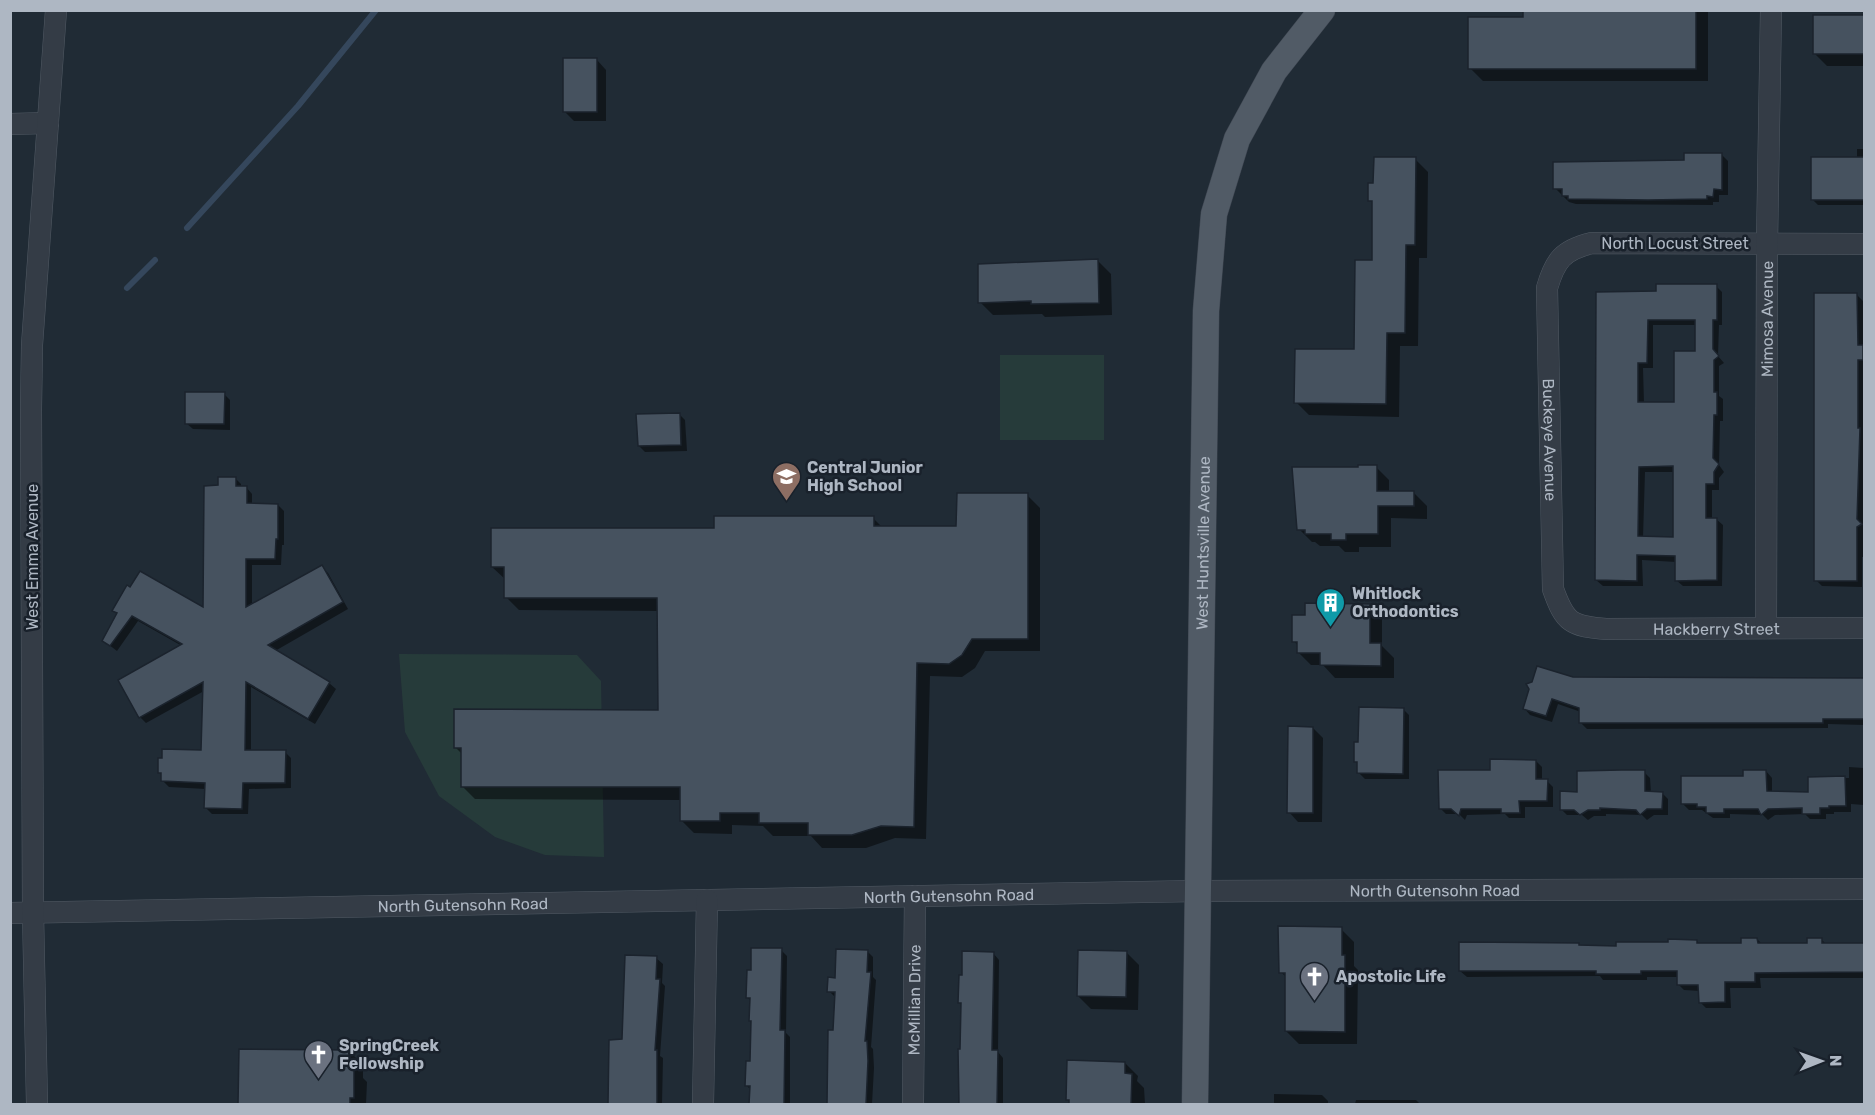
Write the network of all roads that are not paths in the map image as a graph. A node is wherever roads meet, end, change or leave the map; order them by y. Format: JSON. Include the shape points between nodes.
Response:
{"nodes":[{"id":1,"x":56,"y":10,"type":"edge"},
{"id":2,"x":1771,"y":10,"type":"edge"},
{"id":3,"x":1312,"y":14,"type":"edge"},
{"id":4,"x":48,"y":123,"type":"junction"},
{"id":5,"x":10,"y":124,"type":"edge"},
{"id":6,"x":1767,"y":244,"type":"junction"},
{"id":7,"x":1864,"y":244,"type":"edge"},
{"id":8,"x":1562,"y":257,"type":"joint"},
{"id":9,"x":1570,"y":622,"type":"joint"},
{"id":10,"x":1766,"y":628,"type":"junction"},
{"id":11,"x":1864,"y":628,"type":"edge"},
{"id":12,"x":1864,"y":889,"type":"edge"},
{"id":13,"x":1198,"y":891,"type":"junction"},
{"id":14,"x":915,"y":896,"type":"junction"},
{"id":15,"x":707,"y":900,"type":"junction"},
{"id":16,"x":10,"y":913,"type":"edge"},
{"id":17,"x":33,"y":913,"type":"junction"},
{"id":18,"x":37,"y":1104,"type":"edge"},
{"id":19,"x":703,"y":1104,"type":"edge"},
{"id":20,"x":913,"y":1104,"type":"edge"},
{"id":21,"x":1195,"y":1104,"type":"edge"}],
"edges":[{"from":1,"to":4,"type":"street","name":"West Emma Avenue"},
{"from":2,"to":6,"type":"street","name":"Mimosa Avenue"},
{"from":3,"to":13,"type":"main road","name":"West Huntsville Avenue","via":[[1237,139],[1214,214],[1206,300]]},
{"from":4,"to":5,"type":"street"},
{"from":4,"to":17,"type":"street","name":"West Emma Avenue","via":[[31,410]]},
{"from":6,"to":7,"type":"street","name":"North Locust Street"},
{"from":6,"to":8,"type":"street","name":"North Locust Street","via":[[1592,243],[1575,247]]},
{"from":6,"to":10,"type":"street","name":"Mimosa Avenue"},
{"from":8,"to":9,"type":"street","name":"Buckeye Avenue","via":[[1552,270],[1547,288],[1553,589]]},
{"from":9,"to":10,"type":"street","name":"Hackberry Street","via":[[1606,629]]},
{"from":10,"to":11,"type":"street","name":"Hackberry Street"},
{"from":12,"to":13,"type":"street","name":"North Gutensohn Road"},
{"from":13,"to":14,"type":"street","name":"North Gutensohn Road"},
{"from":13,"to":21,"type":"main road","name":"West Huntsville Avenue"},
{"from":14,"to":15,"type":"street","name":"North Gutensohn Road"},
{"from":14,"to":20,"type":"street","name":"McMillian Drive"},
{"from":15,"to":17,"type":"street","name":"North Gutensohn Road"},
{"from":15,"to":19,"type":"street"},
{"from":16,"to":17,"type":"street","name":"North Gutensohn Road"},
{"from":17,"to":18,"type":"street","name":"West Emma Avenue"}]}
